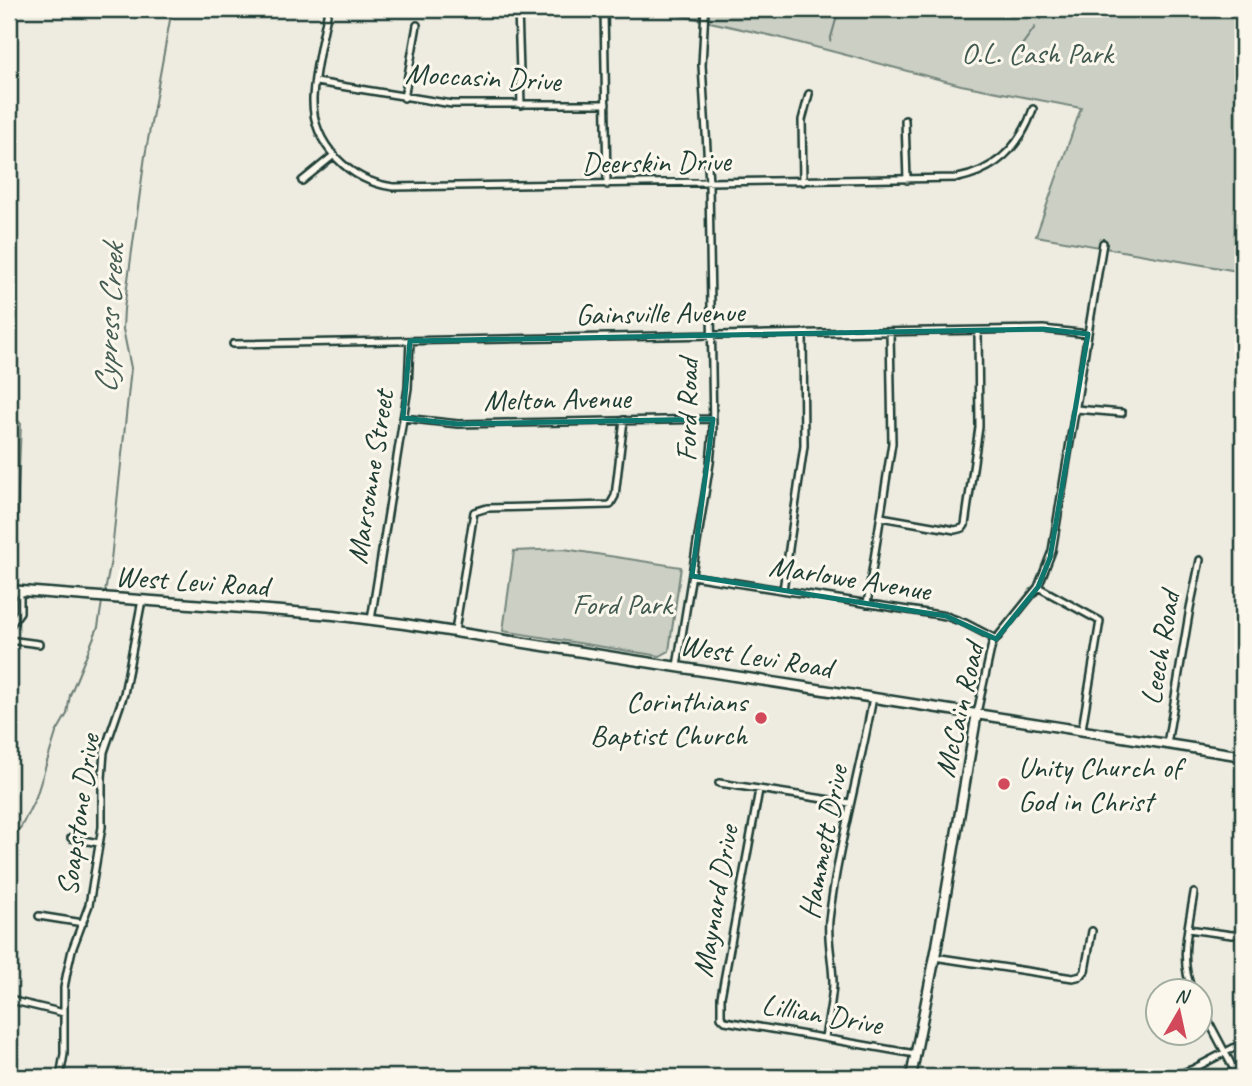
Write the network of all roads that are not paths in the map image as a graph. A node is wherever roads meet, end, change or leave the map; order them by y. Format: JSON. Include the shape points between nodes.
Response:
{"nodes":[{"id":1,"x":328,"y":9,"type":"edge"},
{"id":2,"x":518,"y":9,"type":"edge"},
{"id":3,"x":604,"y":9,"type":"edge"},
{"id":4,"x":705,"y":9,"type":"edge"},
{"id":5,"x":417,"y":25,"type":"dead end"},
{"id":6,"x":316,"y":82,"type":"junction"},
{"id":7,"x":809,"y":94,"type":"dead end"},
{"id":8,"x":404,"y":98,"type":"junction"},
{"id":9,"x":606,"y":104,"type":"junction"},
{"id":10,"x":521,"y":105,"type":"junction"},
{"id":11,"x":1033,"y":109,"type":"dead end"},
{"id":12,"x":905,"y":120,"type":"dead end"},
{"id":13,"x":334,"y":155,"type":"junction"},
{"id":14,"x":907,"y":180,"type":"junction"},
{"id":15,"x":302,"y":181,"type":"dead end"},
{"id":16,"x":803,"y":182,"type":"junction"},
{"id":17,"x":709,"y":183,"type":"junction"},
{"id":18,"x":607,"y":185,"type":"junction"},
{"id":19,"x":1103,"y":243,"type":"dead end"},
{"id":20,"x":978,"y":331,"type":"junction"},
{"id":21,"x":890,"y":332,"type":"junction"},
{"id":22,"x":803,"y":333,"type":"junction"},
{"id":23,"x":1088,"y":334,"type":"junction"},
{"id":24,"x":711,"y":335,"type":"junction"},
{"id":25,"x":410,"y":341,"type":"junction"},
{"id":26,"x":233,"y":344,"type":"dead end"},
{"id":27,"x":1076,"y":409,"type":"junction"},
{"id":28,"x":1122,"y":413,"type":"dead end"},
{"id":29,"x":403,"y":418,"type":"junction"},
{"id":30,"x":713,"y":419,"type":"junction"},
{"id":31,"x":624,"y":421,"type":"junction"},
{"id":32,"x":881,"y":517,"type":"junction"},
{"id":33,"x":1200,"y":560,"type":"dead end"},
{"id":34,"x":692,"y":576,"type":"junction"},
{"id":35,"x":1038,"y":587,"type":"junction"},
{"id":36,"x":13,"y":590,"type":"edge"},
{"id":37,"x":783,"y":590,"type":"junction"},
{"id":38,"x":142,"y":600,"type":"junction"},
{"id":39,"x":867,"y":604,"type":"junction"},
{"id":40,"x":9,"y":610,"type":"edge"},
{"id":41,"x":371,"y":620,"type":"junction"},
{"id":42,"x":9,"y":627,"type":"edge"},
{"id":43,"x":455,"y":631,"type":"junction"},
{"id":44,"x":996,"y":639,"type":"junction"},
{"id":45,"x":9,"y":640,"type":"edge"},
{"id":46,"x":39,"y":644,"type":"dead end"},
{"id":47,"x":677,"y":666,"type":"junction"},
{"id":48,"x":873,"y":697,"type":"junction"},
{"id":49,"x":978,"y":713,"type":"junction"},
{"id":50,"x":1082,"y":729,"type":"junction"},
{"id":51,"x":1167,"y":744,"type":"junction"},
{"id":52,"x":1243,"y":756,"type":"edge"},
{"id":53,"x":719,"y":783,"type":"dead end"},
{"id":54,"x":759,"y":790,"type":"junction"},
{"id":55,"x":850,"y":803,"type":"junction"},
{"id":56,"x":71,"y":838,"type":"dead end"},
{"id":57,"x":99,"y":843,"type":"junction"},
{"id":58,"x":1194,"y":893,"type":"dead end"},
{"id":59,"x":39,"y":916,"type":"dead end"},
{"id":60,"x":83,"y":923,"type":"junction"},
{"id":61,"x":1188,"y":929,"type":"junction"},
{"id":62,"x":1093,"y":931,"type":"dead end"},
{"id":63,"x":1243,"y":934,"type":"edge"},
{"id":64,"x":934,"y":957,"type":"junction"},
{"id":65,"x":1188,"y":978,"type":"edge"},
{"id":66,"x":9,"y":997,"type":"edge"},
{"id":67,"x":64,"y":1013,"type":"junction"},
{"id":68,"x":723,"y":1019,"type":"joint"},
{"id":69,"x":1214,"y":1033,"type":"edge"},
{"id":70,"x":825,"y":1037,"type":"junction"},
{"id":71,"x":1243,"y":1043,"type":"edge"},
{"id":72,"x":1225,"y":1053,"type":"junction"},
{"id":73,"x":915,"y":1054,"type":"junction"},
{"id":74,"x":1044,"y":1074,"type":"dead end"},
{"id":75,"x":60,"y":1077,"type":"edge"},
{"id":76,"x":911,"y":1077,"type":"edge"},
{"id":77,"x":1060,"y":1077,"type":"edge"},
{"id":78,"x":1171,"y":1077,"type":"edge"},
{"id":79,"x":1238,"y":1077,"type":"edge"}],
"edges":[{"from":1,"to":6,"type":"street","name":"Deerskin Drive"},
{"from":2,"to":10,"type":"street"},
{"from":3,"to":9,"type":"street"},
{"from":4,"to":17,"type":"street","name":"Ford Road","via":[[702,65]]},
{"from":5,"to":8,"type":"street"},
{"from":6,"to":8,"type":"street","name":"Moccasin Drive"},
{"from":6,"to":13,"type":"street","name":"Deerskin Drive","via":[[315,117]]},
{"from":7,"to":16,"type":"street","via":[[802,120]]},
{"from":8,"to":10,"type":"street","name":"Moccasin Drive","via":[[462,105]]},
{"from":9,"to":10,"type":"street","name":"Moccasin Drive"},
{"from":9,"to":18,"type":"street"},
{"from":11,"to":14,"type":"street","name":"Deerskin Drive","via":[[1017,142],[988,168],[958,178]]},
{"from":12,"to":14,"type":"street"},
{"from":13,"to":15,"type":"street"},
{"from":13,"to":18,"type":"street","name":"Deerskin Drive","via":[[361,178],[393,187]]},
{"from":14,"to":16,"type":"street","name":"Deerskin Drive"},
{"from":16,"to":17,"type":"street","name":"Deerskin Drive"},
{"from":17,"to":18,"type":"street","name":"Deerskin Drive"},
{"from":17,"to":24,"type":"street","name":"Ford Road"},
{"from":19,"to":23,"type":"street","name":"McCain Road"},
{"from":20,"to":21,"type":"street","name":"Gainsville Avenue"},
{"from":20,"to":23,"type":"street","name":"Gainsville Avenue","via":[[1050,329]]},
{"from":20,"to":32,"type":"street","via":[[979,425],[965,525],[955,530]]},
{"from":21,"to":22,"type":"street","name":"Gainsville Avenue"},
{"from":21,"to":32,"type":"street","via":[[892,444]]},
{"from":22,"to":24,"type":"street","name":"Gainsville Avenue"},
{"from":22,"to":37,"type":"street","via":[[804,446]]},
{"from":23,"to":27,"type":"street","name":"McCain Road"},
{"from":24,"to":25,"type":"street","name":"Gainsville Avenue"},
{"from":24,"to":30,"type":"street","name":"Ford Road"},
{"from":25,"to":26,"type":"street","name":"Gainsville Avenue"},
{"from":25,"to":29,"type":"street","name":"Marsonne Street"},
{"from":27,"to":28,"type":"street"},
{"from":27,"to":35,"type":"street","name":"McCain Road","via":[[1054,542]]},
{"from":29,"to":31,"type":"street","name":"Melton Avenue","via":[[449,424]]},
{"from":29,"to":41,"type":"street","name":"Marsonne Street"},
{"from":30,"to":31,"type":"street","name":"Melton Avenue"},
{"from":30,"to":34,"type":"street","name":"Ford Road"},
{"from":31,"to":43,"type":"street","via":[[610,505],[474,512]]},
{"from":32,"to":39,"type":"street"},
{"from":33,"to":51,"type":"street","name":"Leech Road"},
{"from":34,"to":37,"type":"street","name":"Marlowe Avenue"},
{"from":34,"to":47,"type":"street","name":"Ford Road"},
{"from":35,"to":44,"type":"street","name":"McCain Road"},
{"from":35,"to":50,"type":"street","via":[[1100,621]]},
{"from":36,"to":38,"type":"street","name":"West Levi Road"},
{"from":36,"to":40,"type":"street"},
{"from":36,"to":42,"type":"street","via":[[20,612]]},
{"from":37,"to":39,"type":"street","name":"Marlowe Avenue"},
{"from":38,"to":41,"type":"street","name":"West Levi Road"},
{"from":38,"to":57,"type":"street","name":"Soapstone Drive","via":[[126,689],[104,752]]},
{"from":39,"to":44,"type":"street","name":"Marlowe Avenue","via":[[946,616]]},
{"from":41,"to":43,"type":"street","name":"West Levi Road"},
{"from":43,"to":47,"type":"street","name":"West Levi Road"},
{"from":44,"to":49,"type":"street","name":"McCain Road","via":[[987,661]]},
{"from":45,"to":46,"type":"street"},
{"from":47,"to":48,"type":"street","name":"West Levi Road"},
{"from":48,"to":49,"type":"street","name":"West Levi Road"},
{"from":48,"to":55,"type":"street","name":"Hammett Drive"},
{"from":49,"to":50,"type":"street","name":"West Levi Road"},
{"from":49,"to":64,"type":"street","name":"McCain Road"},
{"from":50,"to":51,"type":"street","name":"West Levi Road"},
{"from":51,"to":52,"type":"street","name":"West Levi Road"},
{"from":53,"to":54,"type":"street"},
{"from":54,"to":55,"type":"street"},
{"from":54,"to":68,"type":"street","name":"Maynard Drive","via":[[720,997]]},
{"from":55,"to":70,"type":"street","name":"Hammett Drive","via":[[829,923],[832,988]]},
{"from":56,"to":57,"type":"street"},
{"from":57,"to":60,"type":"street","name":"Soapstone Drive"},
{"from":58,"to":61,"type":"street"},
{"from":59,"to":60,"type":"street"},
{"from":60,"to":67,"type":"street","name":"Soapstone Drive","via":[[67,972]]},
{"from":61,"to":63,"type":"street"},
{"from":61,"to":65,"type":"street"},
{"from":62,"to":64,"type":"street","via":[[1085,971],[1073,978]]},
{"from":64,"to":73,"type":"street","name":"McCain Road"},
{"from":66,"to":67,"type":"street"},
{"from":67,"to":75,"type":"street","name":"Soapstone Drive"},
{"from":68,"to":70,"type":"street","name":"Lillian Drive"},
{"from":69,"to":72,"type":"street"},
{"from":70,"to":73,"type":"street","name":"Lillian Drive"},
{"from":71,"to":72,"type":"street"},
{"from":72,"to":78,"type":"street"},
{"from":72,"to":79,"type":"street"},
{"from":73,"to":76,"type":"street","name":"McCain Road"},
{"from":74,"to":77,"type":"street"}]}
